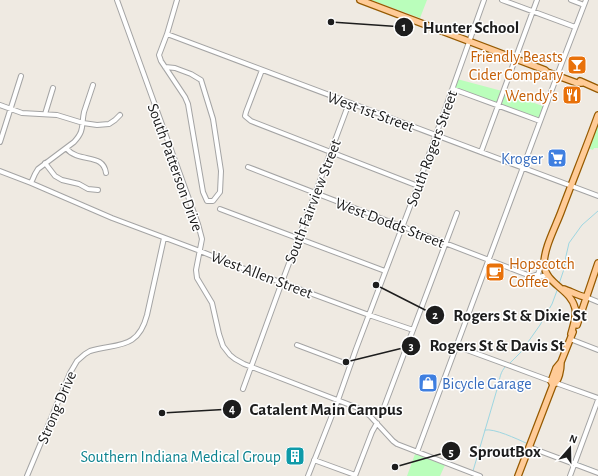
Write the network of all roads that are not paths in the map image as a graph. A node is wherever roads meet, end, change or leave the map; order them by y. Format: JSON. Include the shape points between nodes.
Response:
{"nodes":[{"id":1,"x":117,"y":0,"type":"edge"},
{"id":2,"x":177,"y":0,"type":"edge"},
{"id":3,"x":360,"y":0,"type":"edge"},
{"id":4,"x":484,"y":0,"type":"edge"},
{"id":5,"x":502,"y":0,"type":"edge"},
{"id":6,"x":538,"y":0,"type":"edge"},
{"id":7,"x":571,"y":0,"type":"edge"},
{"id":8,"x":585,"y":2,"type":"edge"},
{"id":9,"x":533,"y":12,"type":"junction"},
{"id":10,"x":575,"y":27,"type":"junction"},
{"id":11,"x":167,"y":34,"type":"junction"},
{"id":12,"x":469,"y":42,"type":"junction"},
{"id":13,"x":516,"y":59,"type":"junction"},
{"id":14,"x":165,"y":67,"type":"junction"},
{"id":15,"x":262,"y":70,"type":"junction"},
{"id":16,"x":558,"y":74,"type":"junction"},
{"id":17,"x":21,"y":76,"type":"dead end"},
{"id":18,"x":93,"y":85,"type":"dead end"},
{"id":19,"x":53,"y":88,"type":"dead end"},
{"id":20,"x":452,"y":89,"type":"junction"},
{"id":21,"x":598,"y":89,"type":"edge"},
{"id":22,"x":349,"y":103,"type":"junction"},
{"id":23,"x":0,"y":105,"type":"edge"},
{"id":24,"x":498,"y":106,"type":"junction"},
{"id":25,"x":10,"y":109,"type":"junction"},
{"id":26,"x":45,"y":114,"type":"junction"},
{"id":27,"x":120,"y":115,"type":"dead end"},
{"id":28,"x":598,"y":115,"type":"edge"},
{"id":29,"x":540,"y":122,"type":"junction"},
{"id":30,"x":83,"y":123,"type":"junction"},
{"id":31,"x":436,"y":136,"type":"junction"},
{"id":32,"x":0,"y":142,"type":"edge"},
{"id":33,"x":66,"y":148,"type":"junction"},
{"id":34,"x":331,"y":152,"type":"junction"},
{"id":35,"x":481,"y":152,"type":"junction"},
{"id":36,"x":45,"y":163,"type":"junction"},
{"id":37,"x":248,"y":167,"type":"dead end"},
{"id":38,"x":523,"y":168,"type":"junction"},
{"id":39,"x":0,"y":171,"type":"edge"},
{"id":40,"x":106,"y":173,"type":"dead end"},
{"id":41,"x":31,"y":183,"type":"junction"},
{"id":42,"x":418,"y":186,"type":"junction"},
{"id":43,"x":571,"y":186,"type":"junction"},
{"id":44,"x":98,"y":190,"type":"dead end"},
{"id":45,"x":316,"y":193,"type":"junction"},
{"id":46,"x":598,"y":196,"type":"edge"},
{"id":47,"x":220,"y":209,"type":"dead end"},
{"id":48,"x":457,"y":213,"type":"dead end"},
{"id":49,"x":402,"y":227,"type":"junction"},
{"id":50,"x":164,"y":238,"type":"junction"},
{"id":51,"x":298,"y":238,"type":"junction"},
{"id":52,"x":446,"y":243,"type":"junction"},
{"id":53,"x":200,"y":251,"type":"junction"},
{"id":54,"x":545,"y":256,"type":"junction"},
{"id":55,"x":489,"y":260,"type":"junction"},
{"id":56,"x":598,"y":263,"type":"edge"},
{"id":57,"x":385,"y":271,"type":"junction"},
{"id":58,"x":547,"y":275,"type":"junction"},
{"id":59,"x":533,"y":276,"type":"junction"},
{"id":60,"x":282,"y":282,"type":"junction"},
{"id":61,"x":565,"y":290,"type":"junction"},
{"id":62,"x":586,"y":295,"type":"junction"},
{"id":63,"x":598,"y":302,"type":"edge"},
{"id":64,"x":369,"y":315,"type":"junction"},
{"id":65,"x":413,"y":330,"type":"junction"},
{"id":66,"x":570,"y":337,"type":"junction"},
{"id":67,"x":297,"y":345,"type":"dead end"},
{"id":68,"x":456,"y":346,"type":"junction"},
{"id":69,"x":598,"y":350,"type":"edge"},
{"id":70,"x":350,"y":365,"type":"junction"},
{"id":71,"x":251,"y":367,"type":"junction"},
{"id":72,"x":553,"y":383,"type":"junction"},
{"id":73,"x":243,"y":389,"type":"dead end"},
{"id":74,"x":598,"y":399,"type":"edge"},
{"id":75,"x":338,"y":400,"type":"junction"},
{"id":76,"x":384,"y":407,"type":"dead end"},
{"id":77,"x":376,"y":423,"type":"junction"},
{"id":78,"x":529,"y":447,"type":"junction"},
{"id":79,"x":417,"y":452,"type":"junction"},
{"id":80,"x":314,"y":460,"type":"junction"},
{"id":81,"x":574,"y":464,"type":"junction"},
{"id":82,"x":598,"y":474,"type":"edge"},
{"id":83,"x":27,"y":476,"type":"edge"},
{"id":84,"x":308,"y":476,"type":"edge"},
{"id":85,"x":355,"y":476,"type":"edge"},
{"id":86,"x":480,"y":476,"type":"edge"},
{"id":87,"x":518,"y":476,"type":"edge"},
{"id":88,"x":570,"y":476,"type":"edge"}],
"edges":[{"from":1,"to":53,"type":"street","name":"South Patterson Drive","via":[[198,224],[202,239]]},
{"from":2,"to":11,"type":"street"},
{"from":3,"to":12,"type":"main road"},
{"from":4,"to":12,"type":"street","name":"South Rogers Street"},
{"from":5,"to":9,"type":"street"},
{"from":6,"to":9,"type":"street"},
{"from":7,"to":8,"type":"street"},
{"from":8,"to":10,"type":"street"},
{"from":9,"to":10,"type":"street"},
{"from":9,"to":13,"type":"street"},
{"from":10,"to":16,"type":"street"},
{"from":11,"to":14,"type":"street","via":[[159,55]]},
{"from":11,"to":15,"type":"street","name":"West 1st Street"},
{"from":12,"to":13,"type":"main road"},
{"from":12,"to":20,"type":"street","name":"South Rogers Street"},
{"from":13,"to":16,"type":"main road"},
{"from":13,"to":24,"type":"street"},
{"from":14,"to":14,"type":"street","via":[[188,104],[203,192],[207,201],[213,201],[220,192],[221,171],[213,119],[201,80],[175,68]]},
{"from":15,"to":22,"type":"street","name":"West 1st Street"},
{"from":15,"to":34,"type":"street","via":[[245,116],[251,121]]},
{"from":16,"to":21,"type":"main road"},
{"from":16,"to":29,"type":"street"},
{"from":17,"to":25,"type":"street"},
{"from":18,"to":30,"type":"street"},
{"from":19,"to":26,"type":"street"},
{"from":20,"to":24,"type":"street"},
{"from":20,"to":31,"type":"street","name":"South Rogers Street"},
{"from":22,"to":31,"type":"street","name":"West 1st Street"},
{"from":22,"to":34,"type":"street","name":"South Fairview Street"},
{"from":23,"to":25,"type":"street"},
{"from":24,"to":29,"type":"street"},
{"from":24,"to":35,"type":"street"},
{"from":25,"to":26,"type":"street","via":[[22,113]]},
{"from":25,"to":32,"type":"street"},
{"from":26,"to":30,"type":"street"},
{"from":27,"to":30,"type":"street","via":[[105,125]]},
{"from":28,"to":43,"type":"main road"},
{"from":29,"to":38,"type":"street"},
{"from":30,"to":33,"type":"street","via":[[78,137]]},
{"from":31,"to":35,"type":"street","name":"West 1st Street"},
{"from":31,"to":42,"type":"street","name":"South Rogers Street"},
{"from":33,"to":36,"type":"street"},
{"from":33,"to":40,"type":"street","via":[[78,156],[100,162],[106,168]]},
{"from":34,"to":42,"type":"street"},
{"from":34,"to":45,"type":"street","name":"South Fairview Street"},
{"from":35,"to":38,"type":"street","name":"West 1st Street"},
{"from":36,"to":41,"type":"street","via":[[38,169]]},
{"from":36,"to":44,"type":"street","via":[[55,176],[62,180]]},
{"from":37,"to":45,"type":"street","name":"West Dodds Street"},
{"from":38,"to":43,"type":"street","name":"West 1st Street"},
{"from":38,"to":55,"type":"street"},
{"from":39,"to":41,"type":"street","name":"West Allen Street"},
{"from":41,"to":50,"type":"street","name":"West Allen Street"},
{"from":42,"to":49,"type":"street","name":"South Rogers Street"},
{"from":43,"to":46,"type":"street","name":"West 1st Street"},
{"from":43,"to":54,"type":"main road"},
{"from":45,"to":49,"type":"street","name":"West Dodds Street"},
{"from":45,"to":51,"type":"street","name":"South Fairview Street"},
{"from":47,"to":51,"type":"street"},
{"from":48,"to":52,"type":"street"},
{"from":49,"to":52,"type":"street","name":"West Dodds Street"},
{"from":49,"to":57,"type":"street","name":"South Rogers Street"},
{"from":50,"to":53,"type":"street","name":"West Allen Street"},
{"from":50,"to":83,"type":"street","name":"Strong Drive","via":[[143,328],[129,342],[90,351],[77,361],[66,381]]},
{"from":51,"to":57,"type":"street"},
{"from":51,"to":60,"type":"street","name":"South Fairview Street"},
{"from":52,"to":55,"type":"street","name":"West Dodds Street"},
{"from":52,"to":65,"type":"street"},
{"from":53,"to":60,"type":"street","name":"West Allen Street"},
{"from":53,"to":71,"type":"street","name":"South Patterson Drive","via":[[197,278],[215,310],[224,346],[235,359]]},
{"from":54,"to":58,"type":"main road","via":[[544,266]]},
{"from":54,"to":59,"type":"street","via":[[538,274]]},
{"from":55,"to":59,"type":"street","name":"West Dodds Street"},
{"from":55,"to":68,"type":"street"},
{"from":56,"to":62,"type":"main road"},
{"from":57,"to":64,"type":"street","name":"South Rogers Street"},
{"from":58,"to":59,"type":"street","name":"West Dodds Street"},
{"from":58,"to":61,"type":"main road"},
{"from":60,"to":64,"type":"street","name":"West Allen Street"},
{"from":60,"to":71,"type":"street","name":"South Fairview Street"},
{"from":61,"to":62,"type":"main road","via":[[583,297]]},
{"from":61,"to":66,"type":"main road","via":[[571,298],[576,314]]},
{"from":62,"to":63,"type":"street"},
{"from":62,"to":66,"type":"main road","via":[[576,328]]},
{"from":64,"to":65,"type":"street","name":"West Allen Street"},
{"from":64,"to":70,"type":"street","name":"South Rogers Street"},
{"from":65,"to":76,"type":"street"},
{"from":66,"to":69,"type":"street"},
{"from":66,"to":72,"type":"main road","via":[[561,362],[556,368]]},
{"from":67,"to":70,"type":"street"},
{"from":68,"to":72,"type":"street"},
{"from":68,"to":79,"type":"street"},
{"from":70,"to":75,"type":"street","name":"South Rogers Street"},
{"from":71,"to":73,"type":"street","name":"South Fairview Street"},
{"from":71,"to":75,"type":"street","name":"South Patterson Drive"},
{"from":72,"to":74,"type":"street"},
{"from":72,"to":78,"type":"main road"},
{"from":74,"to":81,"type":"street"},
{"from":75,"to":77,"type":"street","name":"South Patterson Drive","via":[[365,412]]},
{"from":75,"to":80,"type":"street","name":"South Rogers Street"},
{"from":77,"to":79,"type":"street","name":"South Patterson Drive","via":[[397,444]]},
{"from":77,"to":85,"type":"street"},
{"from":78,"to":81,"type":"street"},
{"from":78,"to":87,"type":"main road"},
{"from":79,"to":86,"type":"street","name":"South Patterson Drive"},
{"from":80,"to":84,"type":"street","name":"South Rogers Street"},
{"from":80,"to":85,"type":"street"},
{"from":81,"to":82,"type":"street"},
{"from":81,"to":88,"type":"street"}]}
